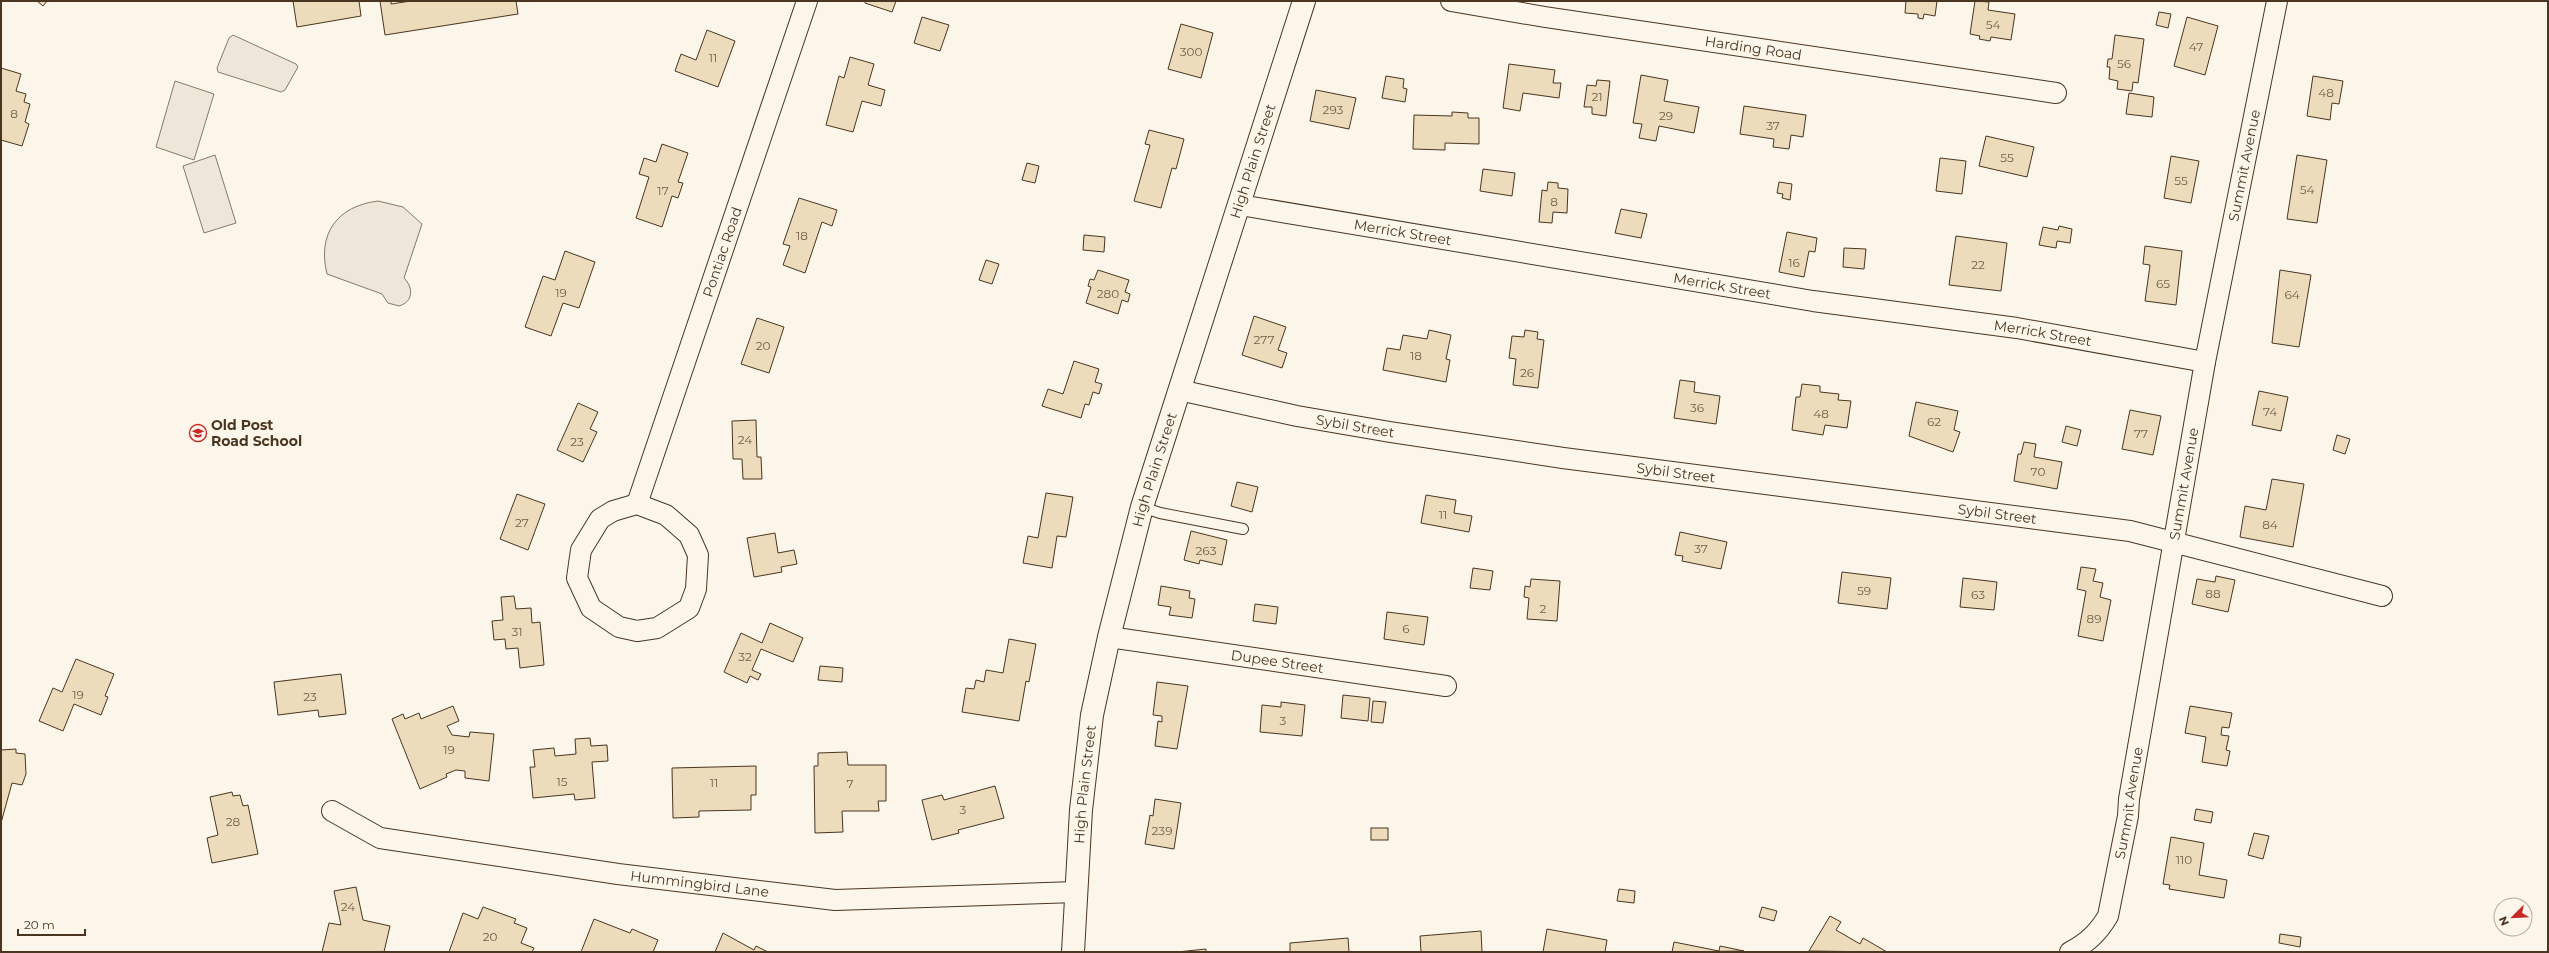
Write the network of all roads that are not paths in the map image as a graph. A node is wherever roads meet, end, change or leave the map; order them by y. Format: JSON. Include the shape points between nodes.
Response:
{"nodes":[{"id":1,"x":807,"y":1,"type":"edge"},
{"id":2,"x":1304,"y":1,"type":"edge"},
{"id":3,"x":1451,"y":1,"type":"edge"},
{"id":4,"x":2277,"y":1,"type":"edge"},
{"id":5,"x":2056,"y":93,"type":"dead end"},
{"id":6,"x":1240,"y":204,"type":"junction"},
{"id":7,"x":2205,"y":362,"type":"junction"},
{"id":8,"x":1179,"y":390,"type":"junction"},
{"id":9,"x":637,"y":504,"type":"junction"},
{"id":10,"x":1142,"y":508,"type":"junction"},
{"id":11,"x":1243,"y":529,"type":"dead end"},
{"id":12,"x":2175,"y":542,"type":"junction"},
{"id":13,"x":2382,"y":596,"type":"dead end"},
{"id":14,"x":1108,"y":637,"type":"junction"},
{"id":15,"x":1446,"y":686,"type":"dead end"},
{"id":16,"x":332,"y":811,"type":"dead end"},
{"id":17,"x":1076,"y":892,"type":"junction"},
{"id":18,"x":1073,"y":952,"type":"edge"},
{"id":19,"x":2070,"y":952,"type":"edge"}],
"edges":[{"from":1,"to":9,"type":"street","name":"Pontiac Road"},
{"from":2,"to":6,"type":"main road","name":"High Plain Street"},
{"from":3,"to":5,"type":"street","name":"Harding Road"},
{"from":4,"to":7,"type":"street","name":"Summit Avenue"},
{"from":6,"to":7,"type":"street","name":"Merrick Street","via":[[1813,301],[2017,328]]},
{"from":6,"to":8,"type":"main road","name":"High Plain Street"},
{"from":7,"to":12,"type":"street","name":"Summit Avenue"},
{"from":8,"to":10,"type":"main road","name":"High Plain Street"},
{"from":8,"to":12,"type":"street","name":"Sybil Street","via":[[1297,416],[1390,432],[1563,458],[2130,531]]},
{"from":9,"to":9,"type":"street","via":[[613,511],[600,519],[581,550],[577,578],[591,608],[619,627],[637,631],[657,628],[689,608],[696,589],[698,555],[689,535],[666,515]]},
{"from":10,"to":11,"type":"lane"},
{"from":10,"to":14,"type":"main road","name":"High Plain Street"},
{"from":12,"to":13,"type":"street","name":"Sybil Street"},
{"from":12,"to":19,"type":"street","name":"Summit Avenue","via":[[2128,816],[2108,916],[2100,930]]},
{"from":14,"to":15,"type":"street","name":"Dupee Street"},
{"from":14,"to":17,"type":"main road","name":"High Plain Street","via":[[1092,715],[1081,810]]},
{"from":16,"to":17,"type":"street","name":"Hummingbird Lane","via":[[380,838],[618,874],[835,900]]},
{"from":17,"to":18,"type":"main road","name":"High Plain Street"}]}
